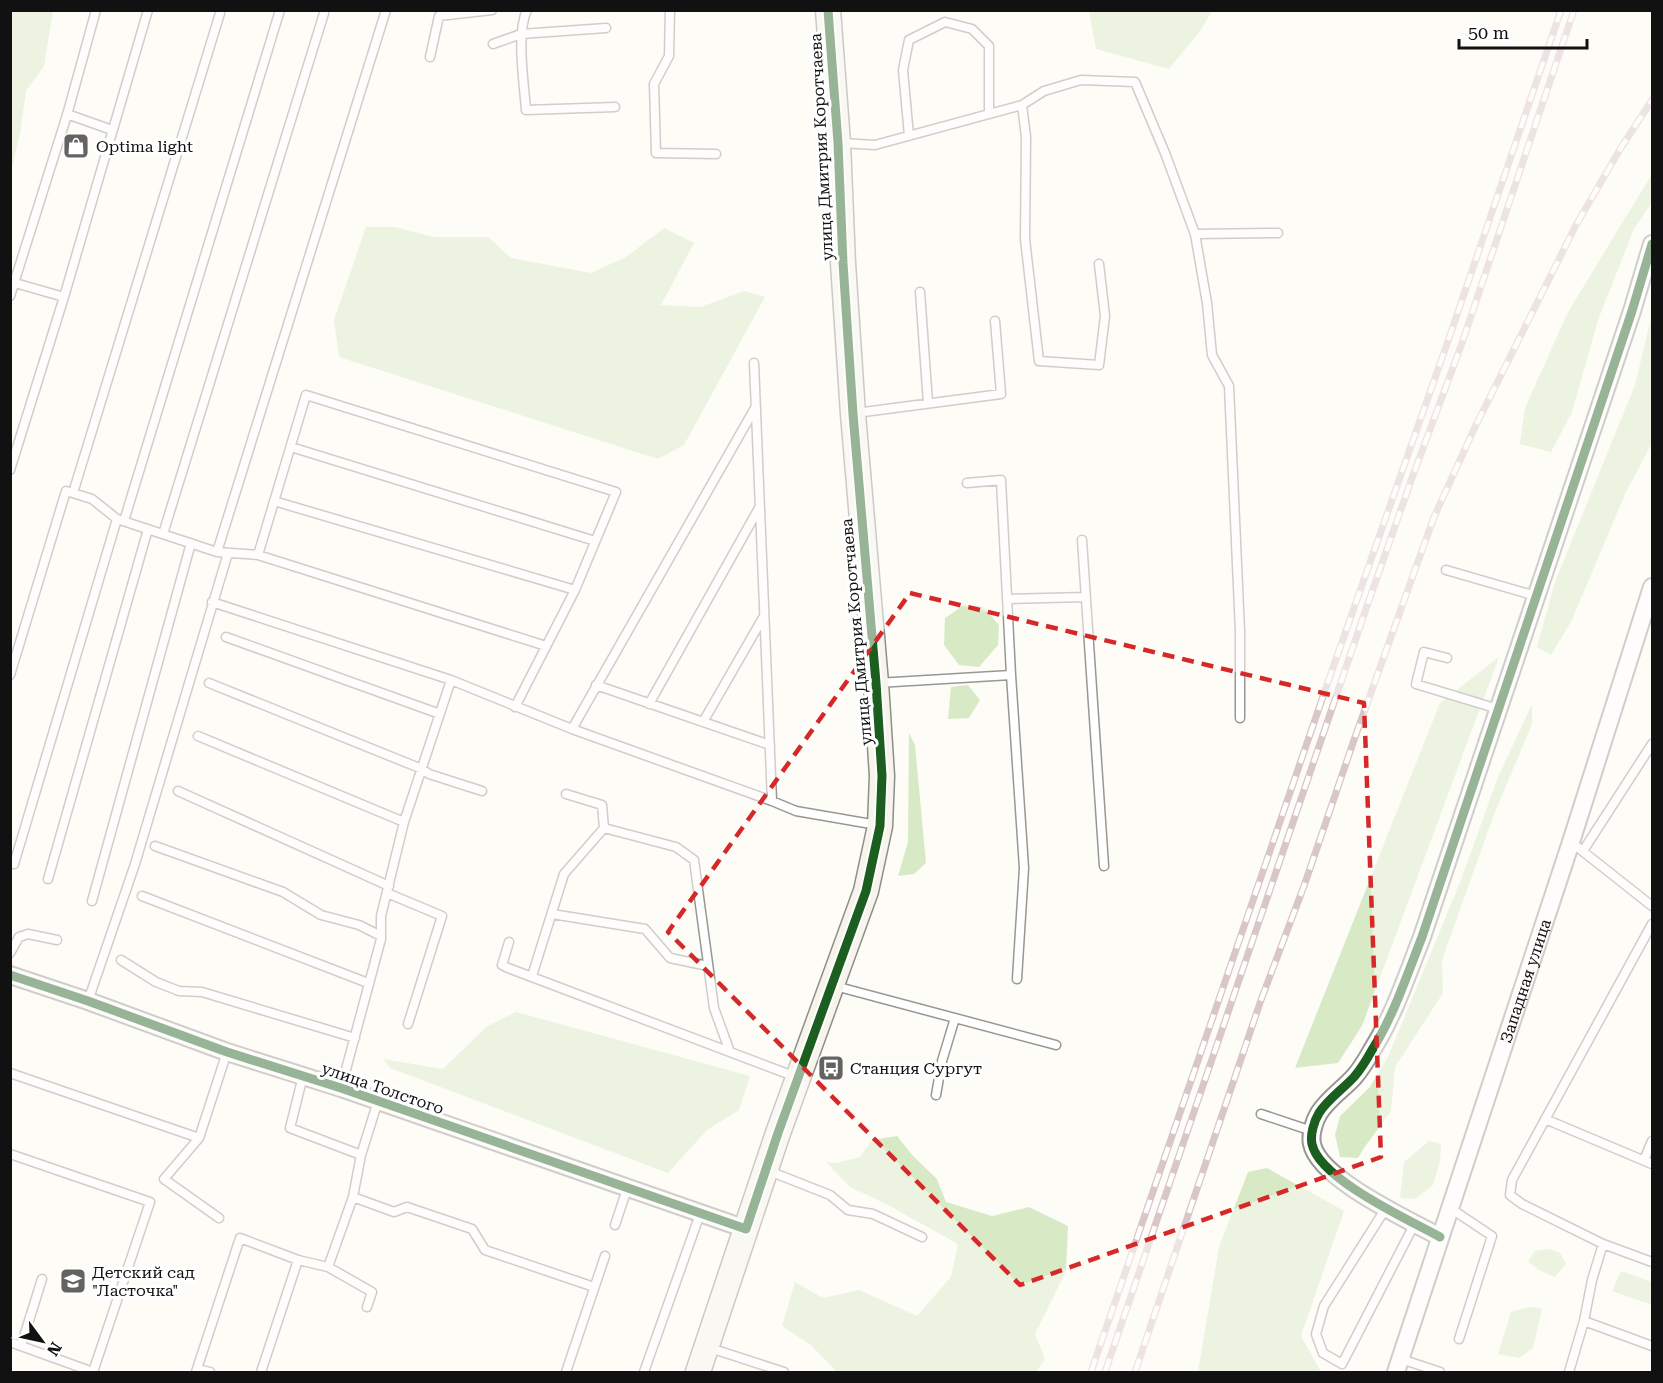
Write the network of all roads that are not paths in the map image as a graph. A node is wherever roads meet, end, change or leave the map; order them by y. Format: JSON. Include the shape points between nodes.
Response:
{"nodes":[{"id":1,"x":96,"y":10,"type":"edge"},
{"id":2,"x":148,"y":10,"type":"edge"},
{"id":3,"x":221,"y":10,"type":"edge"},
{"id":4,"x":280,"y":10,"type":"edge"},
{"id":5,"x":325,"y":10,"type":"edge"},
{"id":6,"x":386,"y":10,"type":"edge"},
{"id":7,"x":492,"y":10,"type":"edge"},
{"id":8,"x":527,"y":10,"type":"edge"},
{"id":9,"x":670,"y":10,"type":"edge"},
{"id":10,"x":828,"y":10,"type":"edge"},
{"id":11,"x":606,"y":28,"type":"dead end"},
{"id":12,"x":521,"y":34,"type":"junction"},
{"id":13,"x":493,"y":44,"type":"dead end"},
{"id":14,"x":430,"y":57,"type":"dead end"},
{"id":15,"x":1022,"y":105,"type":"junction"},
{"id":16,"x":615,"y":107,"type":"dead end"},
{"id":17,"x":67,"y":114,"type":"junction"},
{"id":18,"x":989,"y":114,"type":"junction"},
{"id":19,"x":112,"y":130,"type":"junction"},
{"id":20,"x":909,"y":136,"type":"junction"},
{"id":21,"x":838,"y":143,"type":"junction"},
{"id":22,"x":716,"y":154,"type":"dead end"},
{"id":23,"x":1278,"y":233,"type":"dead end"},
{"id":24,"x":1195,"y":234,"type":"junction"},
{"id":25,"x":1653,"y":244,"type":"edge"},
{"id":26,"x":1099,"y":264,"type":"dead end"},
{"id":27,"x":15,"y":283,"type":"junction"},
{"id":28,"x":920,"y":292,"type":"dead end"},
{"id":29,"x":10,"y":296,"type":"edge"},
{"id":30,"x":64,"y":297,"type":"junction"},
{"id":31,"x":995,"y":321,"type":"dead end"},
{"id":32,"x":754,"y":363,"type":"dead end"},
{"id":33,"x":928,"y":403,"type":"junction"},
{"id":34,"x":756,"y":407,"type":"junction"},
{"id":35,"x":853,"y":414,"type":"junction"},
{"id":36,"x":291,"y":447,"type":"junction"},
{"id":37,"x":10,"y":470,"type":"edge"},
{"id":38,"x":967,"y":483,"type":"dead end"},
{"id":39,"x":73,"y":493,"type":"junction"},
{"id":40,"x":274,"y":501,"type":"junction"},
{"id":41,"x":760,"y":506,"type":"junction"},
{"id":42,"x":121,"y":520,"type":"junction"},
{"id":43,"x":148,"y":529,"type":"junction"},
{"id":44,"x":163,"y":534,"type":"junction"},
{"id":45,"x":1082,"y":540,"type":"dead end"},
{"id":46,"x":595,"y":542,"type":"junction"},
{"id":47,"x":191,"y":543,"type":"junction"},
{"id":48,"x":218,"y":552,"type":"junction"},
{"id":49,"x":228,"y":553,"type":"junction"},
{"id":50,"x":258,"y":555,"type":"junction"},
{"id":51,"x":1446,"y":570,"type":"dead end"},
{"id":52,"x":1653,"y":587,"type":"edge"},
{"id":53,"x":575,"y":590,"type":"junction"},
{"id":54,"x":1536,"y":596,"type":"junction"},
{"id":55,"x":1085,"y":597,"type":"junction"},
{"id":56,"x":1007,"y":599,"type":"junction"},
{"id":57,"x":212,"y":602,"type":"junction"},
{"id":58,"x":764,"y":616,"type":"junction"},
{"id":59,"x":226,"y":637,"type":"dead end"},
{"id":60,"x":546,"y":646,"type":"junction"},
{"id":61,"x":1447,"y":658,"type":"dead end"},
{"id":62,"x":10,"y":675,"type":"edge"},
{"id":63,"x":1011,"y":675,"type":"junction"},
{"id":64,"x":451,"y":680,"type":"junction"},
{"id":65,"x":209,"y":683,"type":"dead end"},
{"id":66,"x":876,"y":683,"type":"junction"},
{"id":67,"x":596,"y":685,"type":"junction"},
{"id":68,"x":649,"y":704,"type":"junction"},
{"id":69,"x":516,"y":707,"type":"junction"},
{"id":70,"x":1498,"y":709,"type":"junction"},
{"id":71,"x":440,"y":714,"type":"junction"},
{"id":72,"x":1240,"y":718,"type":"dead end"},
{"id":73,"x":703,"y":722,"type":"junction"},
{"id":74,"x":572,"y":729,"type":"junction"},
{"id":75,"x":198,"y":736,"type":"dead end"},
{"id":76,"x":1653,"y":744,"type":"edge"},
{"id":77,"x":770,"y":745,"type":"junction"},
{"id":78,"x":422,"y":769,"type":"junction"},
{"id":79,"x":178,"y":791,"type":"dead end"},
{"id":80,"x":483,"y":791,"type":"dead end"},
{"id":81,"x":566,"y":794,"type":"dead end"},
{"id":82,"x":772,"y":801,"type":"junction"},
{"id":83,"x":404,"y":822,"type":"junction"},
{"id":84,"x":880,"y":826,"type":"junction"},
{"id":85,"x":604,"y":828,"type":"junction"},
{"id":86,"x":155,"y":846,"type":"dead end"},
{"id":87,"x":1577,"y":846,"type":"junction"},
{"id":88,"x":10,"y":864,"type":"edge"},
{"id":89,"x":1104,"y":866,"type":"dead end"},
{"id":90,"x":48,"y":879,"type":"dead end"},
{"id":91,"x":388,"y":890,"type":"junction"},
{"id":92,"x":142,"y":896,"type":"dead end"},
{"id":93,"x":92,"y":901,"type":"dead end"},
{"id":94,"x":1653,"y":906,"type":"edge"},
{"id":95,"x":552,"y":914,"type":"junction"},
{"id":96,"x":1653,"y":924,"type":"edge"},
{"id":97,"x":381,"y":936,"type":"junction"},
{"id":98,"x":57,"y":940,"type":"dead end"},
{"id":99,"x":509,"y":942,"type":"dead end"},
{"id":100,"x":10,"y":954,"type":"edge"},
{"id":101,"x":121,"y":960,"type":"dead end"},
{"id":102,"x":708,"y":966,"type":"junction"},
{"id":103,"x":10,"y":975,"type":"edge"},
{"id":104,"x":532,"y":976,"type":"junction"},
{"id":105,"x":1017,"y":979,"type":"dead end"},
{"id":106,"x":368,"y":983,"type":"junction"},
{"id":107,"x":832,"y":985,"type":"junction"},
{"id":108,"x":88,"y":1001,"type":"junction"},
{"id":109,"x":955,"y":1018,"type":"junction"},
{"id":110,"x":408,"y":1024,"type":"dead end"},
{"id":111,"x":355,"y":1038,"type":"junction"},
{"id":112,"x":1056,"y":1045,"type":"dead end"},
{"id":113,"x":227,"y":1052,"type":"junction"},
{"id":114,"x":730,"y":1052,"type":"junction"},
{"id":115,"x":10,"y":1073,"type":"edge"},
{"id":116,"x":303,"y":1076,"type":"junction"},
{"id":117,"x":799,"y":1078,"type":"junction"},
{"id":118,"x":341,"y":1088,"type":"junction"},
{"id":119,"x":936,"y":1095,"type":"dead end"},
{"id":120,"x":378,"y":1101,"type":"junction"},
{"id":121,"x":1261,"y":1114,"type":"dead end"},
{"id":122,"x":1545,"y":1119,"type":"junction"},
{"id":123,"x":1312,"y":1131,"type":"junction"},
{"id":124,"x":199,"y":1138,"type":"junction"},
{"id":125,"x":1653,"y":1141,"type":"edge"},
{"id":126,"x":10,"y":1154,"type":"edge"},
{"id":127,"x":361,"y":1155,"type":"junction"},
{"id":128,"x":1648,"y":1162,"type":"edge"},
{"id":129,"x":765,"y":1170,"type":"junction"},
{"id":130,"x":627,"y":1189,"type":"junction"},
{"id":131,"x":353,"y":1197,"type":"junction"},
{"id":132,"x":1386,"y":1208,"type":"junction"},
{"id":133,"x":1450,"y":1208,"type":"junction"},
{"id":134,"x":700,"y":1214,"type":"junction"},
{"id":135,"x":219,"y":1218,"type":"dead end"},
{"id":136,"x":1415,"y":1223,"type":"junction"},
{"id":137,"x":615,"y":1224,"type":"dead end"},
{"id":138,"x":746,"y":1229,"type":"junction"},
{"id":139,"x":922,"y":1237,"type":"dead end"},
{"id":140,"x":1440,"y":1237,"type":"junction"},
{"id":141,"x":1603,"y":1244,"type":"junction"},
{"id":142,"x":605,"y":1256,"type":"dead end"},
{"id":143,"x":298,"y":1260,"type":"junction"},
{"id":144,"x":1653,"y":1262,"type":"edge"},
{"id":145,"x":328,"y":1267,"type":"junction"},
{"id":146,"x":42,"y":1279,"type":"dead end"},
{"id":147,"x":594,"y":1287,"type":"junction"},
{"id":148,"x":367,"y":1308,"type":"dead end"},
{"id":149,"x":1584,"y":1321,"type":"junction"},
{"id":150,"x":1459,"y":1339,"type":"dead end"},
{"id":151,"x":10,"y":1342,"type":"edge"},
{"id":152,"x":21,"y":1346,"type":"junction"},
{"id":153,"x":1653,"y":1346,"type":"edge"},
{"id":154,"x":706,"y":1347,"type":"junction"},
{"id":155,"x":1399,"y":1366,"type":"edge"},
{"id":156,"x":197,"y":1370,"type":"edge"},
{"id":157,"x":93,"y":1372,"type":"edge"},
{"id":158,"x":210,"y":1372,"type":"edge"},
{"id":159,"x":261,"y":1372,"type":"edge"},
{"id":160,"x":566,"y":1372,"type":"edge"},
{"id":161,"x":644,"y":1372,"type":"edge"},
{"id":162,"x":698,"y":1372,"type":"edge"},
{"id":163,"x":784,"y":1372,"type":"edge"},
{"id":164,"x":1440,"y":1372,"type":"edge"},
{"id":165,"x":1569,"y":1372,"type":"edge"}],
"edges":[{"from":1,"to":17,"type":"lane"},
{"from":2,"to":19,"type":"lane"},
{"from":3,"to":39,"type":"lane"},
{"from":4,"to":42,"type":"lane"},
{"from":5,"to":44,"type":"lane"},
{"from":6,"to":48,"type":"lane"},
{"from":7,"to":14,"type":"lane","via":[[439,16]]},
{"from":8,"to":12,"type":"lane"},
{"from":9,"to":22,"type":"lane","via":[[669,56],[654,84],[656,153]]},
{"from":10,"to":21,"type":"street","name":"улица Дмитрия Коротчаева"},
{"from":11,"to":12,"type":"lane"},
{"from":12,"to":13,"type":"lane"},
{"from":12,"to":16,"type":"lane","via":[[526,110]]},
{"from":15,"to":18,"type":"lane"},
{"from":15,"to":24,"type":"lane","via":[[1044,91],[1081,81],[1135,82]]},
{"from":15,"to":26,"type":"lane","via":[[1026,137],[1025,239],[1039,361],[1099,365],[1105,316]]},
{"from":17,"to":19,"type":"lane"},
{"from":17,"to":27,"type":"lane"},
{"from":18,"to":20,"type":"lane"},
{"from":18,"to":20,"type":"lane","via":[[989,46],[972,29],[945,22],[909,40],[903,70]]},
{"from":19,"to":30,"type":"lane"},
{"from":20,"to":21,"type":"lane","via":[[875,145]]},
{"from":21,"to":35,"type":"street","name":"улица Дмитрия Коротчаева"},
{"from":23,"to":24,"type":"lane"},
{"from":24,"to":72,"type":"lane","via":[[1212,355],[1229,386]]},
{"from":25,"to":54,"type":"street"},
{"from":27,"to":29,"type":"lane"},
{"from":27,"to":30,"type":"lane"},
{"from":28,"to":33,"type":"lane"},
{"from":30,"to":37,"type":"lane"},
{"from":31,"to":33,"type":"lane","via":[[1001,394]]},
{"from":32,"to":34,"type":"lane"},
{"from":33,"to":35,"type":"lane"},
{"from":34,"to":41,"type":"lane"},
{"from":34,"to":67,"type":"lane"},
{"from":35,"to":66,"type":"street","name":"улица Дмитрия Коротчаева"},
{"from":36,"to":40,"type":"lane"},
{"from":36,"to":46,"type":"lane"},
{"from":36,"to":46,"type":"lane","via":[[306,395],[616,492]]},
{"from":38,"to":56,"type":"lane","via":[[1000,480]]},
{"from":39,"to":42,"type":"lane","via":[[92,499]]},
{"from":39,"to":62,"type":"lane","via":[[66,491]]},
{"from":40,"to":50,"type":"lane"},
{"from":40,"to":53,"type":"lane"},
{"from":41,"to":58,"type":"lane"},
{"from":41,"to":68,"type":"lane"},
{"from":42,"to":43,"type":"lane"},
{"from":42,"to":88,"type":"lane","via":[[14,864]]},
{"from":43,"to":44,"type":"lane"},
{"from":43,"to":90,"type":"lane"},
{"from":44,"to":47,"type":"lane"},
{"from":45,"to":55,"type":"lane"},
{"from":46,"to":53,"type":"lane"},
{"from":47,"to":48,"type":"lane"},
{"from":47,"to":93,"type":"lane"},
{"from":48,"to":49,"type":"lane"},
{"from":49,"to":50,"type":"lane"},
{"from":49,"to":57,"type":"lane"},
{"from":50,"to":60,"type":"lane"},
{"from":51,"to":54,"type":"lane"},
{"from":52,"to":87,"type":"street","name":"Западная улица"},
{"from":53,"to":60,"type":"lane"},
{"from":54,"to":70,"type":"street"},
{"from":55,"to":56,"type":"lane"},
{"from":55,"to":89,"type":"lane"},
{"from":56,"to":63,"type":"lane"},
{"from":57,"to":64,"type":"lane"},
{"from":57,"to":108,"type":"lane","via":[[135,864]]},
{"from":58,"to":73,"type":"lane"},
{"from":58,"to":77,"type":"lane"},
{"from":59,"to":71,"type":"lane"},
{"from":60,"to":69,"type":"lane"},
{"from":61,"to":70,"type":"lane","via":[[1424,652],[1416,684]]},
{"from":63,"to":66,"type":"lane"},
{"from":63,"to":105,"type":"lane","via":[[1024,868]]},
{"from":64,"to":69,"type":"lane"},
{"from":64,"to":71,"type":"lane"},
{"from":65,"to":78,"type":"lane"},
{"from":66,"to":84,"type":"street","name":"улица Дмитрия Коротчаева","via":[[882,776]]},
{"from":67,"to":68,"type":"lane"},
{"from":67,"to":74,"type":"lane"},
{"from":68,"to":73,"type":"lane"},
{"from":69,"to":74,"type":"lane"},
{"from":70,"to":123,"type":"street","via":[[1422,937],[1387,1024],[1354,1076],[1318,1113]]},
{"from":71,"to":78,"type":"lane"},
{"from":73,"to":77,"type":"lane"},
{"from":74,"to":82,"type":"lane"},
{"from":75,"to":83,"type":"lane"},
{"from":76,"to":87,"type":"lane"},
{"from":77,"to":82,"type":"lane"},
{"from":78,"to":80,"type":"lane"},
{"from":78,"to":83,"type":"lane"},
{"from":79,"to":91,"type":"lane"},
{"from":81,"to":85,"type":"lane","via":[[602,805]]},
{"from":82,"to":84,"type":"lane","via":[[796,811]]},
{"from":83,"to":91,"type":"lane"},
{"from":84,"to":107,"type":"street","name":"улица Дмитрия Коротчаева","via":[[866,891]]},
{"from":85,"to":95,"type":"lane","via":[[564,874]]},
{"from":85,"to":102,"type":"lane","via":[[676,847],[694,860]]},
{"from":86,"to":97,"type":"lane","via":[[283,892],[321,915],[359,925]]},
{"from":87,"to":94,"type":"lane"},
{"from":87,"to":133,"type":"street","name":"Западная улица"},
{"from":91,"to":97,"type":"lane","via":[[381,916]]},
{"from":91,"to":110,"type":"lane","via":[[442,916]]},
{"from":92,"to":106,"type":"lane"},
{"from":95,"to":102,"type":"lane","via":[[645,930],[670,958]]},
{"from":95,"to":104,"type":"lane"},
{"from":96,"to":122,"type":"lane"},
{"from":97,"to":106,"type":"lane"},
{"from":98,"to":100,"type":"lane","via":[[28,934],[19,937]]},
{"from":99,"to":104,"type":"lane","via":[[502,965]]},
{"from":101,"to":111,"type":"lane","via":[[179,991],[202,992]]},
{"from":102,"to":114,"type":"lane","via":[[714,1008]]},
{"from":103,"to":108,"type":"street","name":"улица Толстого"},
{"from":104,"to":114,"type":"lane"},
{"from":106,"to":111,"type":"lane"},
{"from":107,"to":109,"type":"lane"},
{"from":107,"to":117,"type":"street","name":"улица Дмитрия Коротчаева"},
{"from":108,"to":113,"type":"street","name":"улица Толстого"},
{"from":109,"to":112,"type":"lane"},
{"from":109,"to":119,"type":"lane"},
{"from":111,"to":118,"type":"lane"},
{"from":113,"to":116,"type":"street","name":"улица Толстого"},
{"from":113,"to":124,"type":"lane"},
{"from":114,"to":117,"type":"lane"},
{"from":115,"to":124,"type":"lane"},
{"from":116,"to":118,"type":"street","name":"улица Толстого"},
{"from":116,"to":127,"type":"lane","via":[[290,1128]]},
{"from":117,"to":129,"type":"street","name":"улица Дмитрия Коротчаева"},
{"from":118,"to":120,"type":"street","name":"улица Толстого"},
{"from":120,"to":127,"type":"lane"},
{"from":120,"to":130,"type":"street","name":"улица Толстого"},
{"from":121,"to":123,"type":"lane"},
{"from":122,"to":128,"type":"lane"},
{"from":122,"to":141,"type":"lane","via":[[1512,1180],[1510,1195]]},
{"from":123,"to":132,"type":"street","via":[[1312,1144],[1331,1172]]},
{"from":124,"to":135,"type":"lane","via":[[164,1179]]},
{"from":125,"to":128,"type":"lane"},
{"from":126,"to":157,"type":"lane","via":[[150,1202]]},
{"from":127,"to":131,"type":"lane"},
{"from":129,"to":138,"type":"street","name":"улица Дмитрия Коротчаева"},
{"from":129,"to":139,"type":"lane","via":[[830,1195],[848,1210],[873,1214]]},
{"from":130,"to":134,"type":"street","name":"улица Толстого"},
{"from":130,"to":137,"type":"lane"},
{"from":131,"to":145,"type":"lane"},
{"from":131,"to":147,"type":"lane","via":[[394,1212],[406,1207],[472,1229],[485,1250]]},
{"from":132,"to":136,"type":"street"},
{"from":132,"to":136,"type":"lane","via":[[1324,1306],[1316,1334],[1323,1353],[1342,1364]]},
{"from":133,"to":140,"type":"street","name":"Западная улица"},
{"from":133,"to":150,"type":"lane","via":[[1492,1236]]},
{"from":134,"to":138,"type":"street","name":"улица Толстого"},
{"from":134,"to":161,"type":"lane"},
{"from":136,"to":140,"type":"street"},
{"from":138,"to":154,"type":"street","name":"улица Дмитрия Коротчаева"},
{"from":140,"to":155,"type":"street","name":"Западная улица"},
{"from":141,"to":144,"type":"lane"},
{"from":141,"to":149,"type":"lane"},
{"from":142,"to":147,"type":"lane"},
{"from":143,"to":145,"type":"lane"},
{"from":143,"to":156,"type":"lane","via":[[240,1238]]},
{"from":143,"to":159,"type":"lane"},
{"from":145,"to":148,"type":"lane","via":[[372,1292]]},
{"from":146,"to":152,"type":"lane"},
{"from":147,"to":160,"type":"lane"},
{"from":149,"to":153,"type":"lane"},
{"from":149,"to":165,"type":"lane"},
{"from":151,"to":152,"type":"lane"},
{"from":152,"to":157,"type":"lane"},
{"from":154,"to":162,"type":"street","name":"улица Дмитрия Коротчаева"},
{"from":154,"to":163,"type":"lane"},
{"from":155,"to":164,"type":"lane"},
{"from":156,"to":158,"type":"lane"}]}
